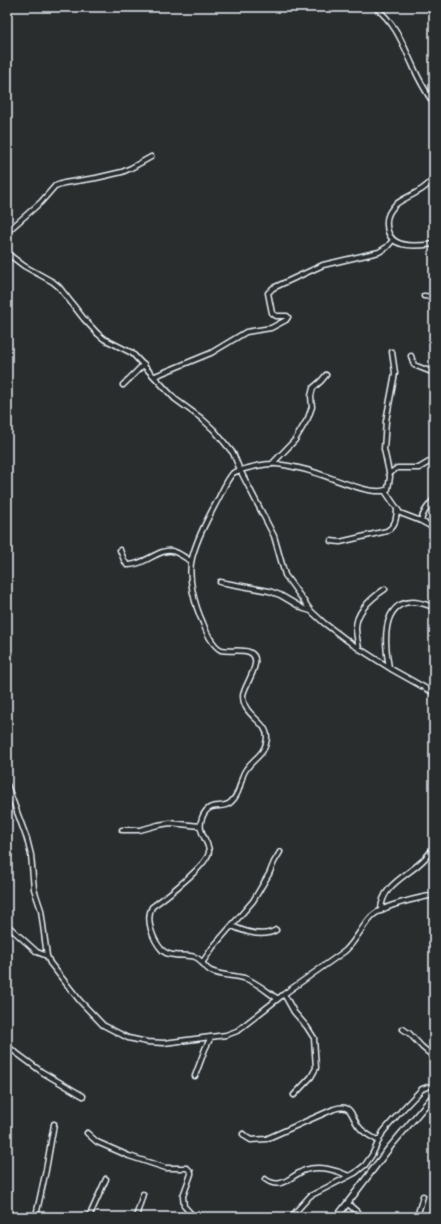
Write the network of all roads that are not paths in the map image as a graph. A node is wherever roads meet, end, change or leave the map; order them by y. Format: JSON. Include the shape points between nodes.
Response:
{"nodes":[{"id":1,"x":375,"y":7,"type":"edge"},
{"id":2,"x":434,"y":104,"type":"edge"},
{"id":3,"x":151,"y":157,"type":"dead end"},
{"id":4,"x":434,"y":179,"type":"edge"},
{"id":5,"x":7,"y":232,"type":"edge"},
{"id":6,"x":393,"y":240,"type":"junction"},
{"id":7,"x":434,"y":244,"type":"edge"},
{"id":8,"x":7,"y":253,"type":"edge"},
{"id":9,"x":424,"y":296,"type":"dead end"},
{"id":10,"x":434,"y":297,"type":"edge"},
{"id":11,"x":392,"y":352,"type":"dead end"},
{"id":12,"x":411,"y":356,"type":"dead end"},
{"id":13,"x":144,"y":364,"type":"junction"},
{"id":14,"x":434,"y":373,"type":"edge"},
{"id":15,"x":326,"y":375,"type":"dead end"},
{"id":16,"x":155,"y":376,"type":"junction"},
{"id":17,"x":123,"y":385,"type":"dead end"},
{"id":18,"x":434,"y":394,"type":"edge"},
{"id":19,"x":434,"y":407,"type":"edge"},
{"id":20,"x":434,"y":459,"type":"edge"},
{"id":21,"x":272,"y":464,"type":"junction"},
{"id":22,"x":240,"y":470,"type":"junction"},
{"id":23,"x":389,"y":474,"type":"junction"},
{"id":24,"x":385,"y":491,"type":"junction"},
{"id":25,"x":434,"y":499,"type":"edge"},
{"id":26,"x":397,"y":510,"type":"junction"},
{"id":27,"x":421,"y":521,"type":"junction"},
{"id":28,"x":434,"y":528,"type":"edge"},
{"id":29,"x":331,"y":541,"type":"dead end"},
{"id":30,"x":120,"y":550,"type":"dead end"},
{"id":31,"x":191,"y":561,"type":"junction"},
{"id":32,"x":220,"y":582,"type":"dead end"},
{"id":33,"x":385,"y":589,"type":"dead end"},
{"id":34,"x":434,"y":607,"type":"edge"},
{"id":35,"x":311,"y":611,"type":"junction"},
{"id":36,"x":359,"y":649,"type":"junction"},
{"id":37,"x":389,"y":667,"type":"junction"},
{"id":38,"x":434,"y":693,"type":"edge"},
{"id":39,"x":7,"y":785,"type":"edge"},
{"id":40,"x":200,"y":826,"type":"junction"},
{"id":41,"x":122,"y":830,"type":"dead end"},
{"id":42,"x":434,"y":847,"type":"edge"},
{"id":43,"x":280,"y":852,"type":"dead end"},
{"id":44,"x":434,"y":895,"type":"edge"},
{"id":45,"x":381,"y":911,"type":"junction"},
{"id":46,"x":7,"y":925,"type":"edge"},
{"id":47,"x":232,"y":926,"type":"junction"},
{"id":48,"x":276,"y":930,"type":"dead end"},
{"id":49,"x":47,"y":956,"type":"junction"},
{"id":50,"x":202,"y":963,"type":"junction"},
{"id":51,"x":284,"y":994,"type":"junction"},
{"id":52,"x":278,"y":1000,"type":"junction"},
{"id":53,"x":403,"y":1029,"type":"dead end"},
{"id":54,"x":211,"y":1037,"type":"junction"},
{"id":55,"x":7,"y":1046,"type":"edge"},
{"id":56,"x":434,"y":1056,"type":"edge"},
{"id":57,"x":195,"y":1076,"type":"dead end"},
{"id":58,"x":434,"y":1086,"type":"edge"},
{"id":59,"x":294,"y":1095,"type":"dead end"},
{"id":60,"x":434,"y":1095,"type":"edge"},
{"id":61,"x":83,"y":1096,"type":"dead end"},
{"id":62,"x":54,"y":1124,"type":"dead end"},
{"id":63,"x":87,"y":1133,"type":"dead end"},
{"id":64,"x":243,"y":1134,"type":"dead end"},
{"id":65,"x":379,"y":1141,"type":"junction"},
{"id":66,"x":349,"y":1176,"type":"junction"},
{"id":67,"x":106,"y":1179,"type":"dead end"},
{"id":68,"x":265,"y":1179,"type":"dead end"},
{"id":69,"x":143,"y":1194,"type":"dead end"},
{"id":70,"x":422,"y":1196,"type":"dead end"},
{"id":71,"x":348,"y":1203,"type":"junction"},
{"id":72,"x":36,"y":1217,"type":"edge"},
{"id":73,"x":89,"y":1217,"type":"edge"},
{"id":74,"x":136,"y":1217,"type":"edge"},
{"id":75,"x":194,"y":1217,"type":"edge"},
{"id":76,"x":291,"y":1217,"type":"edge"},
{"id":77,"x":337,"y":1217,"type":"edge"},
{"id":78,"x":363,"y":1217,"type":"edge"},
{"id":79,"x":417,"y":1217,"type":"edge"}],
"edges":[{"from":1,"to":2,"type":"street","via":[[396,29]]},
{"from":3,"to":5,"type":"street","via":[[122,172],[55,186]]},
{"from":4,"to":6,"type":"street","via":[[420,191],[402,200],[390,212],[387,231]]},
{"from":6,"to":7,"type":"street","via":[[410,246]]},
{"from":6,"to":16,"type":"street","via":[[379,252],[323,265],[273,288],[268,293],[272,313],[276,316],[288,316],[286,320],[271,328],[246,332],[211,353]]},
{"from":8,"to":13,"type":"street","via":[[60,287],[98,334],[132,353]]},
{"from":9,"to":10,"type":"street"},
{"from":11,"to":23,"type":"street","via":[[395,373],[384,449]]},
{"from":12,"to":14,"type":"street","via":[[414,365]]},
{"from":13,"to":16,"type":"street"},
{"from":13,"to":17,"type":"street"},
{"from":15,"to":21,"type":"street","via":[[313,388],[311,411],[295,440]]},
{"from":16,"to":22,"type":"street","via":[[175,399],[214,430],[233,453]]},
{"from":18,"to":19,"type":"street"},
{"from":20,"to":23,"type":"street","via":[[419,468],[397,468]]},
{"from":21,"to":22,"type":"street"},
{"from":21,"to":24,"type":"street","via":[[312,471],[373,491]]},
{"from":22,"to":31,"type":"street","via":[[230,476],[204,526]]},
{"from":22,"to":35,"type":"street","via":[[274,536],[285,575]]},
{"from":23,"to":24,"type":"street","via":[[389,486]]},
{"from":24,"to":26,"type":"street"},
{"from":25,"to":27,"type":"street","via":[[426,507]]},
{"from":26,"to":27,"type":"street"},
{"from":26,"to":29,"type":"street","via":[[395,523],[387,531],[340,542]]},
{"from":27,"to":28,"type":"street"},
{"from":30,"to":31,"type":"street","via":[[127,565],[148,560],[167,550],[174,551]]},
{"from":31,"to":40,"type":"street","via":[[190,574],[195,599],[204,627],[213,642],[221,650],[249,652],[253,655],[254,669],[244,688],[244,701],[250,714],[266,732],[266,743],[261,754],[247,768],[235,798],[227,806],[217,805],[208,809]]},
{"from":32,"to":35,"type":"street","via":[[269,591]]},
{"from":33,"to":36,"type":"street","via":[[365,606],[357,620]]},
{"from":34,"to":37,"type":"street","via":[[412,602],[399,606],[392,613],[386,630]]},
{"from":35,"to":36,"type":"street","via":[[324,624]]},
{"from":36,"to":37,"type":"street"},
{"from":37,"to":38,"type":"street"},
{"from":39,"to":49,"type":"street","via":[[31,855],[34,889],[41,910]]},
{"from":40,"to":41,"type":"street","via":[[170,823],[140,830]]},
{"from":40,"to":50,"type":"street","via":[[209,850],[208,857],[152,907],[148,918],[162,949],[172,954],[195,957]]},
{"from":42,"to":45,"type":"street","via":[[420,864],[387,890],[382,899]]},
{"from":43,"to":47,"type":"street","via":[[254,901]]},
{"from":44,"to":45,"type":"street"},
{"from":45,"to":51,"type":"street","via":[[372,916],[345,951]]},
{"from":46,"to":49,"type":"street","via":[[36,952]]},
{"from":47,"to":48,"type":"street","via":[[260,934]]},
{"from":47,"to":50,"type":"street"},
{"from":49,"to":54,"type":"street","via":[[80,1001],[111,1030],[128,1038],[157,1043]]},
{"from":50,"to":52,"type":"street","via":[[214,972],[252,981]]},
{"from":51,"to":52,"type":"street"},
{"from":51,"to":59,"type":"street","via":[[314,1038],[316,1068]]},
{"from":52,"to":54,"type":"street","via":[[237,1031],[226,1036]]},
{"from":53,"to":56,"type":"street"},
{"from":54,"to":57,"type":"street"},
{"from":55,"to":61,"type":"street","via":[[42,1072]]},
{"from":58,"to":65,"type":"street","via":[[422,1089],[416,1094]]},
{"from":60,"to":71,"type":"street","via":[[390,1147]]},
{"from":62,"to":72,"type":"street"},
{"from":63,"to":75,"type":"street","via":[[97,1142],[129,1156],[166,1168],[186,1168],[191,1174],[183,1196],[184,1206]]},
{"from":64,"to":65,"type":"street","via":[[251,1140],[266,1139],[344,1106],[361,1129]]},
{"from":65,"to":66,"type":"street","via":[[364,1165]]},
{"from":66,"to":68,"type":"street","via":[[342,1172],[312,1169],[281,1184],[273,1184]]},
{"from":66,"to":76,"type":"street","via":[[310,1196]]},
{"from":67,"to":73,"type":"street"},
{"from":69,"to":74,"type":"street"},
{"from":70,"to":79,"type":"street"},
{"from":71,"to":77,"type":"street"},
{"from":71,"to":78,"type":"street"}]}
